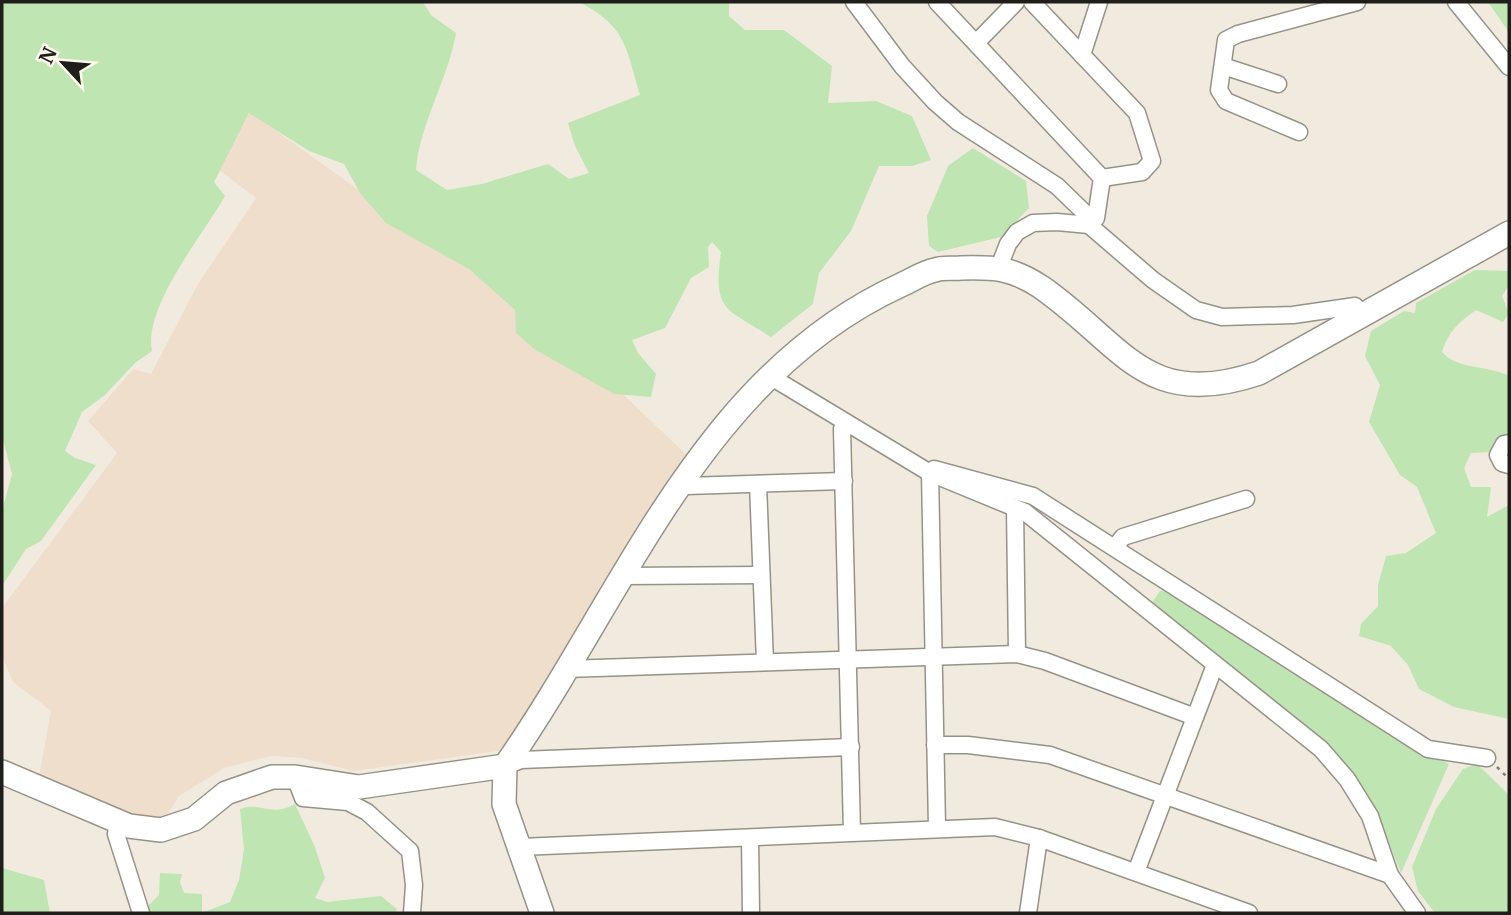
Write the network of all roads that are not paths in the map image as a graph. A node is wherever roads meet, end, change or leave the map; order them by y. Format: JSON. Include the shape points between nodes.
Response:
{"nodes":[{"id":1,"x":854,"y":2,"type":"edge"},
{"id":2,"x":937,"y":2,"type":"edge"},
{"id":3,"x":1016,"y":2,"type":"edge"},
{"id":4,"x":1032,"y":2,"type":"edge"},
{"id":5,"x":1099,"y":2,"type":"edge"},
{"id":6,"x":1357,"y":2,"type":"edge"},
{"id":7,"x":1455,"y":2,"type":"edge"},
{"id":8,"x":976,"y":43,"type":"junction"},
{"id":9,"x":1082,"y":55,"type":"junction"},
{"id":10,"x":1223,"y":66,"type":"junction"},
{"id":11,"x":1509,"y":66,"type":"edge"},
{"id":12,"x":1278,"y":84,"type":"dead end"},
{"id":13,"x":1299,"y":132,"type":"dead end"},
{"id":14,"x":1102,"y":178,"type":"junction"},
{"id":15,"x":1089,"y":225,"type":"junction"},
{"id":16,"x":1509,"y":233,"type":"edge"},
{"id":17,"x":999,"y":267,"type":"junction"},
{"id":18,"x":1362,"y":315,"type":"junction"},
{"id":19,"x":768,"y":375,"type":"junction"},
{"id":20,"x":844,"y":423,"type":"junction"},
{"id":21,"x":1509,"y":443,"type":"edge"},
{"id":22,"x":1509,"y":465,"type":"edge"},
{"id":23,"x":930,"y":473,"type":"junction"},
{"id":24,"x":844,"y":481,"type":"junction"},
{"id":25,"x":681,"y":482,"type":"junction"},
{"id":26,"x":758,"y":484,"type":"junction"},
{"id":27,"x":1246,"y":499,"type":"dead end"},
{"id":28,"x":1014,"y":508,"type":"junction"},
{"id":29,"x":1115,"y":547,"type":"junction"},
{"id":30,"x":761,"y":575,"type":"junction"},
{"id":31,"x":624,"y":576,"type":"junction"},
{"id":32,"x":1017,"y":654,"type":"junction"},
{"id":33,"x":933,"y":655,"type":"junction"},
{"id":34,"x":850,"y":659,"type":"junction"},
{"id":35,"x":765,"y":662,"type":"junction"},
{"id":36,"x":1214,"y":665,"type":"junction"},
{"id":37,"x":566,"y":669,"type":"junction"},
{"id":38,"x":1195,"y":717,"type":"junction"},
{"id":39,"x":934,"y":745,"type":"junction"},
{"id":40,"x":851,"y":747,"type":"junction"},
{"id":41,"x":1488,"y":758,"type":"road end"},
{"id":42,"x":505,"y":766,"type":"junction"},
{"id":43,"x":2,"y":772,"type":"edge"},
{"id":44,"x":295,"y":777,"type":"junction"},
{"id":45,"x":1166,"y":796,"type":"junction"},
{"id":46,"x":118,"y":821,"type":"junction"},
{"id":47,"x":937,"y":827,"type":"junction"},
{"id":48,"x":852,"y":832,"type":"junction"},
{"id":49,"x":750,"y":838,"type":"junction"},
{"id":50,"x":1040,"y":838,"type":"junction"},
{"id":51,"x":520,"y":847,"type":"junction"},
{"id":52,"x":1136,"y":872,"type":"junction"},
{"id":53,"x":1390,"y":876,"type":"junction"},
{"id":54,"x":141,"y":913,"type":"edge"},
{"id":55,"x":412,"y":913,"type":"edge"},
{"id":56,"x":542,"y":913,"type":"edge"},
{"id":57,"x":751,"y":913,"type":"edge"},
{"id":58,"x":1028,"y":913,"type":"edge"},
{"id":59,"x":1249,"y":913,"type":"edge"},
{"id":60,"x":1417,"y":913,"type":"edge"}],
"edges":[{"from":1,"to":15,"type":"street","via":[[934,102],[1057,186],[1089,216]]},
{"from":2,"to":8,"type":"street"},
{"from":3,"to":8,"type":"street"},
{"from":4,"to":9,"type":"street"},
{"from":5,"to":9,"type":"street"},
{"from":6,"to":10,"type":"street","via":[[1238,34],[1226,40]]},
{"from":7,"to":11,"type":"street"},
{"from":8,"to":14,"type":"street"},
{"from":9,"to":14,"type":"street","via":[[1137,113],[1152,161],[1142,172]]},
{"from":10,"to":12,"type":"street"},
{"from":10,"to":13,"type":"street","via":[[1219,90],[1226,101]]},
{"from":14,"to":15,"type":"street","via":[[1096,218]]},
{"from":15,"to":17,"type":"street","via":[[1033,223],[1017,232]]},
{"from":15,"to":18,"type":"street","via":[[1196,310],[1223,317],[1293,315],[1355,306]]},
{"from":16,"to":18,"type":"street"},
{"from":17,"to":18,"type":"street","via":[[1062,302],[1128,361],[1176,384],[1206,386],[1259,373]]},
{"from":17,"to":19,"type":"street","via":[[935,269],[873,298]]},
{"from":19,"to":20,"type":"street"},
{"from":19,"to":25,"type":"street","via":[[702,450]]},
{"from":20,"to":23,"type":"street"},
{"from":20,"to":24,"type":"street"},
{"from":21,"to":22,"type":"street","via":[[1498,455]]},
{"from":23,"to":28,"type":"street"},
{"from":23,"to":29,"type":"street","via":[[934,469],[1033,496]]},
{"from":23,"to":33,"type":"street"},
{"from":24,"to":26,"type":"street"},
{"from":24,"to":34,"type":"street"},
{"from":25,"to":26,"type":"street","via":[[687,486]]},
{"from":25,"to":31,"type":"street"},
{"from":26,"to":30,"type":"street"},
{"from":27,"to":29,"type":"street","via":[[1123,537]]},
{"from":28,"to":32,"type":"street"},
{"from":28,"to":36,"type":"street","via":[[1025,512]]},
{"from":29,"to":41,"type":"street","via":[[1428,749]]},
{"from":30,"to":31,"type":"street"},
{"from":30,"to":35,"type":"street"},
{"from":31,"to":37,"type":"street"},
{"from":32,"to":33,"type":"street"},
{"from":32,"to":38,"type":"street"},
{"from":33,"to":34,"type":"street"},
{"from":33,"to":39,"type":"street"},
{"from":34,"to":35,"type":"street"},
{"from":34,"to":40,"type":"street"},
{"from":35,"to":37,"type":"street"},
{"from":36,"to":38,"type":"street"},
{"from":36,"to":53,"type":"street","via":[[1321,749],[1347,779],[1370,816]]},
{"from":37,"to":42,"type":"street"},
{"from":38,"to":45,"type":"street"},
{"from":39,"to":45,"type":"street","via":[[1050,755]]},
{"from":39,"to":47,"type":"street"},
{"from":40,"to":42,"type":"street","via":[[521,760]]},
{"from":40,"to":48,"type":"street"},
{"from":42,"to":44,"type":"street","via":[[359,787]]},
{"from":42,"to":51,"type":"street","via":[[504,804]]},
{"from":43,"to":46,"type":"street"},
{"from":44,"to":46,"type":"street","via":[[249,783],[226,793],[194,819],[161,831]]},
{"from":44,"to":55,"type":"street","via":[[303,798],[348,802],[367,812],[411,851]]},
{"from":45,"to":52,"type":"street"},
{"from":45,"to":53,"type":"street"},
{"from":46,"to":54,"type":"street","via":[[116,834]]},
{"from":47,"to":48,"type":"street"},
{"from":47,"to":50,"type":"street","via":[[995,827]]},
{"from":48,"to":49,"type":"street"},
{"from":49,"to":51,"type":"street"},
{"from":49,"to":57,"type":"street"},
{"from":50,"to":52,"type":"street"},
{"from":50,"to":58,"type":"street"},
{"from":51,"to":56,"type":"street"},
{"from":52,"to":59,"type":"street"},
{"from":53,"to":60,"type":"street"}]}
